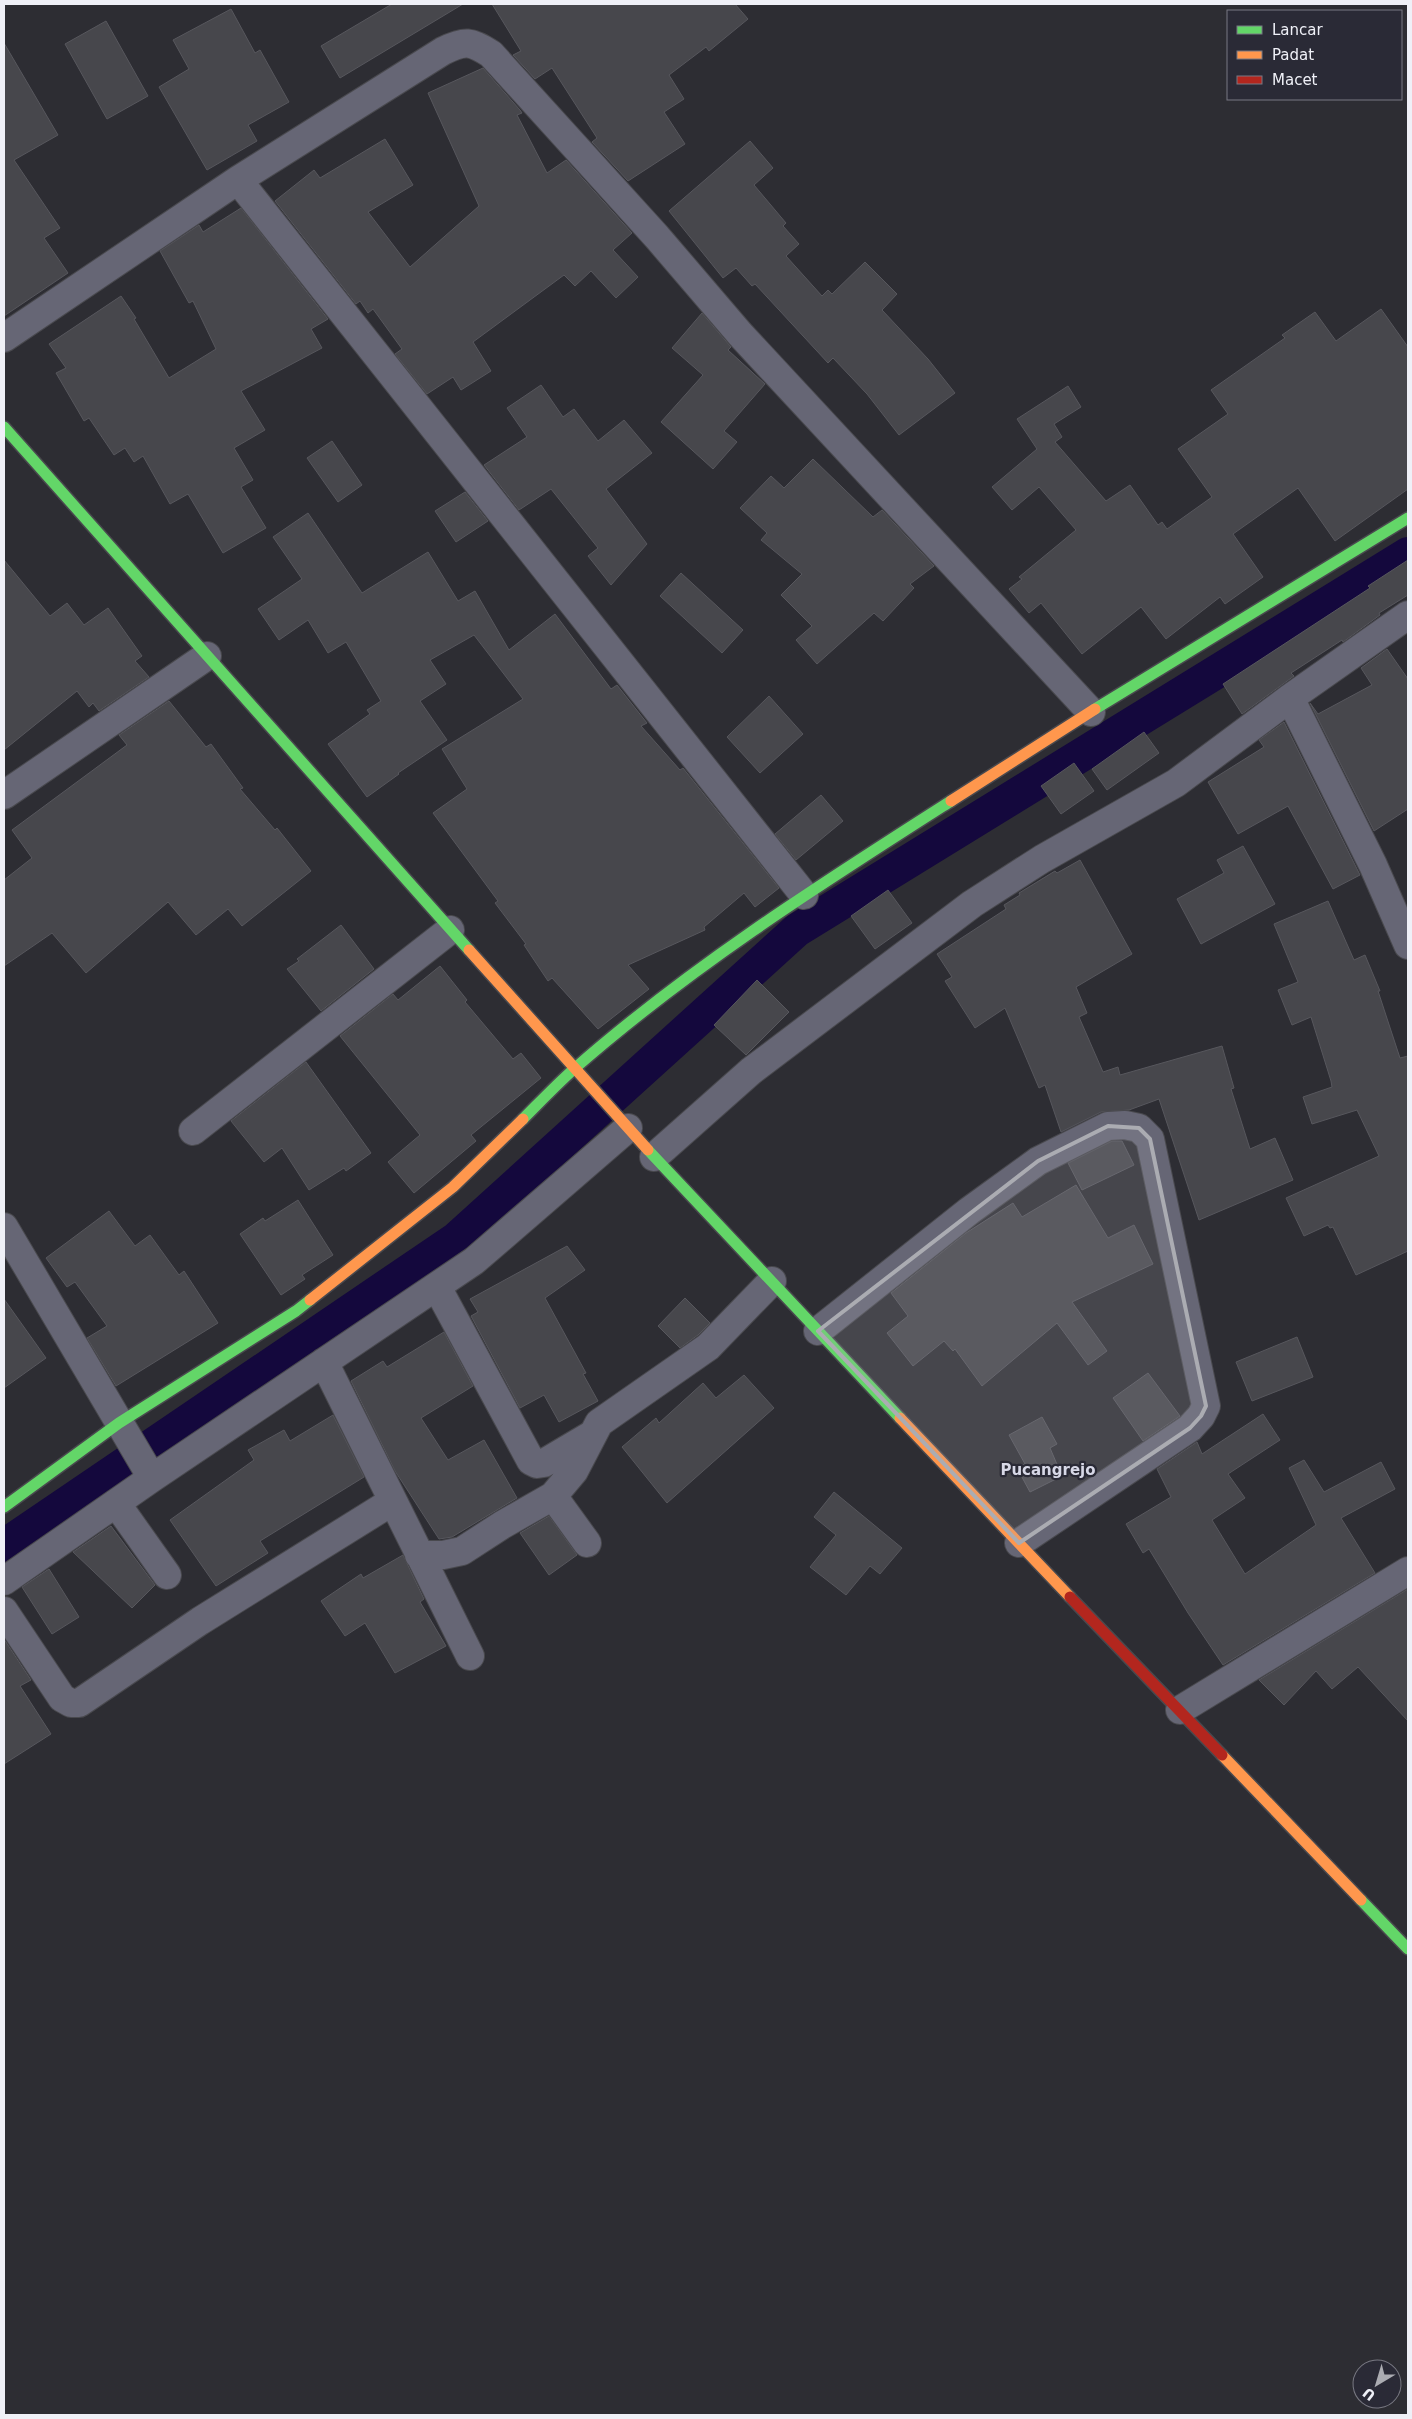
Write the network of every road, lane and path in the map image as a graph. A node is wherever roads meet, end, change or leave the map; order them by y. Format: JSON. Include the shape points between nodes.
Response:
{"nodes":[{"id":1,"x":238,"y":180,"type":"junction"},
{"id":2,"x":4,"y":338,"type":"edge"},
{"id":3,"x":4,"y":427,"type":"edge"},
{"id":4,"x":1408,"y":518,"type":"edge"},
{"id":5,"x":1408,"y":615,"type":"edge"},
{"id":6,"x":207,"y":656,"type":"junction"},
{"id":7,"x":1290,"y":698,"type":"junction"},
{"id":8,"x":1091,"y":712,"type":"junction"},
{"id":9,"x":4,"y":795,"type":"edge"},
{"id":10,"x":804,"y":895,"type":"junction"},
{"id":11,"x":450,"y":930,"type":"junction"},
{"id":12,"x":1408,"y":945,"type":"edge"},
{"id":13,"x":574,"y":1069,"type":"junction"},
{"id":14,"x":626,"y":1125,"type":"junction"},
{"id":15,"x":193,"y":1131,"type":"dead end"},
{"id":16,"x":654,"y":1156,"type":"junction"},
{"id":17,"x":4,"y":1227,"type":"edge"},
{"id":18,"x":772,"y":1281,"type":"junction"},
{"id":19,"x":437,"y":1287,"type":"junction"},
{"id":20,"x":818,"y":1331,"type":"junction"},
{"id":21,"x":324,"y":1362,"type":"junction"},
{"id":22,"x":119,"y":1423,"type":"junction"},
{"id":23,"x":593,"y":1434,"type":"junction"},
{"id":24,"x":152,"y":1478,"type":"junction"},
{"id":25,"x":553,"y":1496,"type":"junction"},
{"id":26,"x":393,"y":1501,"type":"junction"},
{"id":27,"x":116,"y":1503,"type":"junction"},
{"id":28,"x":4,"y":1506,"type":"edge"},
{"id":29,"x":587,"y":1543,"type":"dead end"},
{"id":30,"x":1019,"y":1543,"type":"junction"},
{"id":31,"x":420,"y":1555,"type":"junction"},
{"id":32,"x":1408,"y":1571,"type":"edge"},
{"id":33,"x":167,"y":1575,"type":"dead end"},
{"id":34,"x":4,"y":1581,"type":"edge"},
{"id":35,"x":4,"y":1611,"type":"edge"},
{"id":36,"x":470,"y":1656,"type":"dead end"},
{"id":37,"x":1180,"y":1710,"type":"junction"},
{"id":38,"x":1408,"y":1949,"type":"edge"}],
"edges":[{"from":1,"to":2,"type":"street"},
{"from":1,"to":8,"type":"street","via":[[443,51],[460,43],[475,43],[491,54],[740,334]]},
{"from":1,"to":10,"type":"street"},
{"from":3,"to":6,"type":"street"},
{"from":4,"to":8,"type":"street"},
{"from":5,"to":7,"type":"street"},
{"from":6,"to":9,"type":"street"},
{"from":6,"to":11,"type":"street"},
{"from":7,"to":12,"type":"street","via":[[1373,865]]},
{"from":7,"to":16,"type":"street","via":[[1176,783],[1042,859],[972,904],[751,1071]]},
{"from":8,"to":10,"type":"street"},
{"from":10,"to":13,"type":"street","via":[[701,967]]},
{"from":11,"to":13,"type":"street"},
{"from":11,"to":15,"type":"street"},
{"from":13,"to":14,"type":"street"},
{"from":13,"to":22,"type":"street","via":[[453,1188],[296,1311]]},
{"from":14,"to":16,"type":"street"},
{"from":14,"to":19,"type":"street","via":[[474,1261]]},
{"from":16,"to":18,"type":"street"},
{"from":17,"to":22,"type":"street"},
{"from":18,"to":20,"type":"street"},
{"from":18,"to":23,"type":"street","via":[[708,1347],[620,1407],[600,1423]]},
{"from":19,"to":21,"type":"street"},
{"from":19,"to":23,"type":"street","via":[[531,1461],[544,1463]]},
{"from":20,"to":30,"type":"street"},
{"from":20,"to":30,"type":"street","via":[[969,1211],[1038,1161],[1108,1126],[1139,1128],[1150,1139],[1206,1406],[1190,1428]]},
{"from":21,"to":24,"type":"street"},
{"from":21,"to":26,"type":"street"},
{"from":22,"to":24,"type":"street"},
{"from":22,"to":28,"type":"street"},
{"from":23,"to":25,"type":"street","via":[[574,1471]]},
{"from":24,"to":27,"type":"street"},
{"from":25,"to":29,"type":"street"},
{"from":25,"to":31,"type":"street","via":[[462,1551]]},
{"from":26,"to":31,"type":"street"},
{"from":26,"to":35,"type":"street","via":[[200,1622],[79,1703],[70,1703],[62,1698]]},
{"from":27,"to":33,"type":"street"},
{"from":27,"to":34,"type":"street"},
{"from":30,"to":37,"type":"street"},
{"from":31,"to":36,"type":"street"},
{"from":32,"to":37,"type":"street"},
{"from":37,"to":38,"type":"street"}]}
